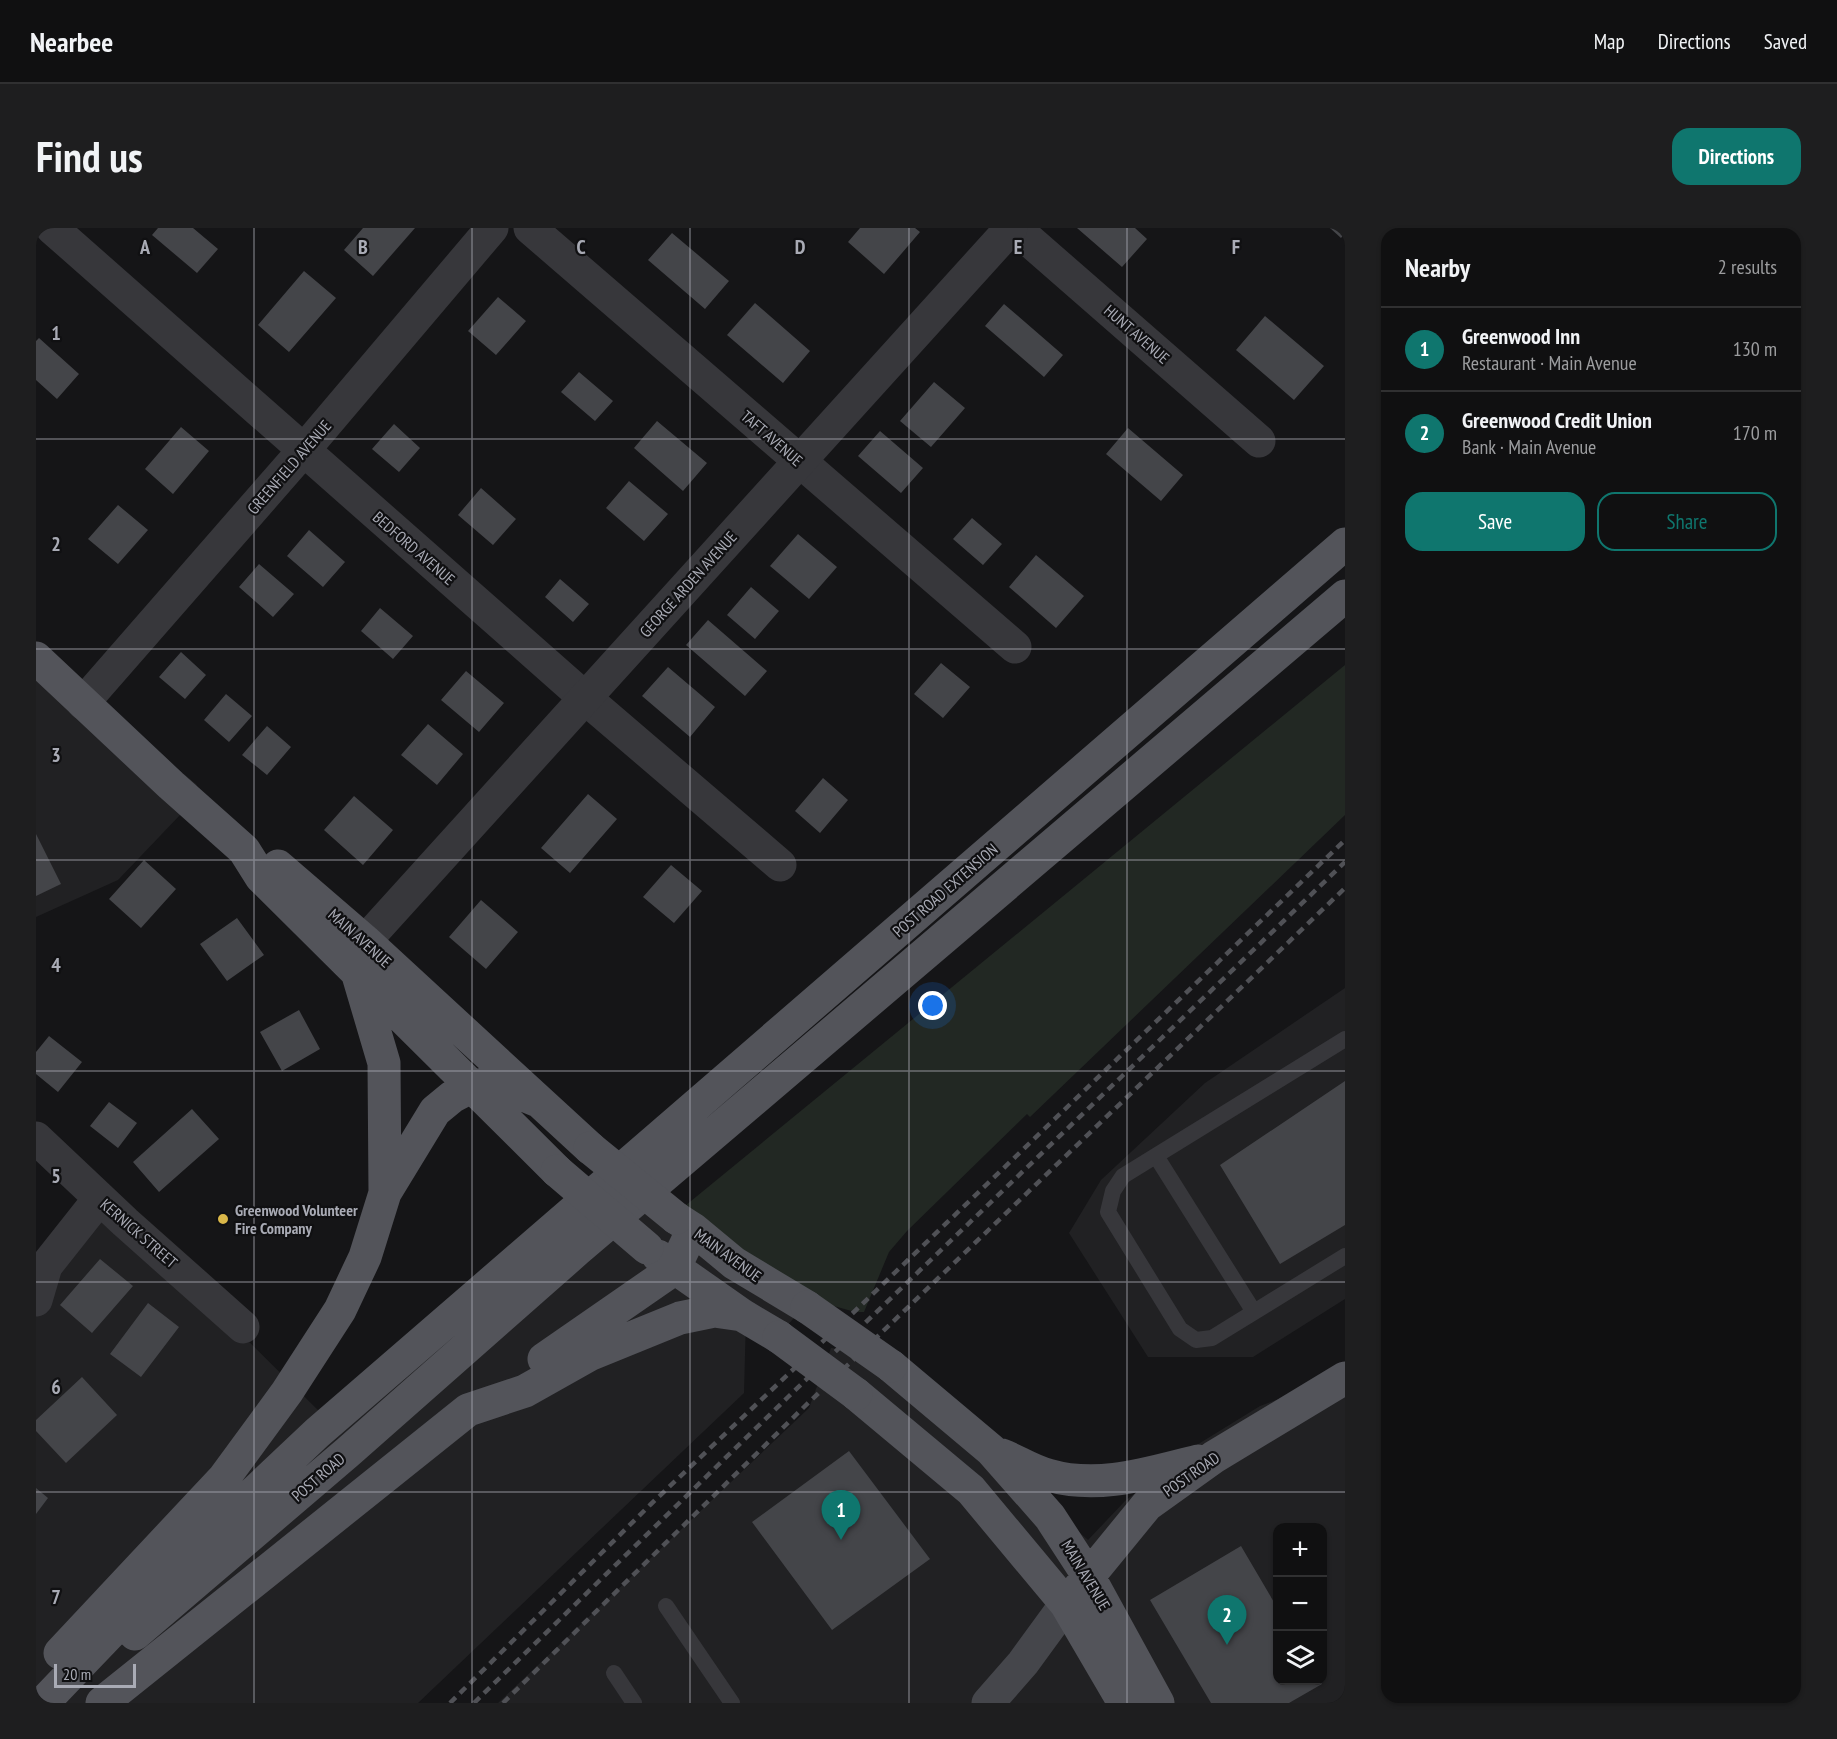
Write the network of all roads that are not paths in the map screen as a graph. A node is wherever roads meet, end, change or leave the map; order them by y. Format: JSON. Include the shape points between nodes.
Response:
{"nodes":[{"id":1,"x":52,"y":228,"type":"edge"},
{"id":2,"x":492,"y":228,"type":"edge"},
{"id":3,"x":530,"y":228,"type":"edge"},
{"id":4,"x":1013,"y":228,"type":"edge"},
{"id":5,"x":1259,"y":441,"type":"dead end"},
{"id":6,"x":303,"y":451,"type":"junction"},
{"id":7,"x":800,"y":462,"type":"junction"},
{"id":8,"x":1345,"y":544,"type":"edge"},
{"id":9,"x":1345,"y":596,"type":"edge"},
{"id":10,"x":1015,"y":647,"type":"dead end"},
{"id":11,"x":36,"y":658,"type":"edge"},
{"id":12,"x":585,"y":698,"type":"junction"},
{"id":13,"x":83,"y":703,"type":"junction"},
{"id":14,"x":244,"y":850,"type":"junction"},
{"id":15,"x":780,"y":865,"type":"dead end"},
{"id":16,"x":365,"y":941,"type":"junction"},
{"id":17,"x":357,"y":974,"type":"junction"},
{"id":18,"x":1345,"y":1039,"type":"edge"},
{"id":19,"x":471,"y":1087,"type":"junction"},
{"id":20,"x":538,"y":1101,"type":"junction"},
{"id":21,"x":36,"y":1138,"type":"edge"},
{"id":22,"x":1156,"y":1156,"type":"junction"},
{"id":23,"x":386,"y":1193,"type":"junction"},
{"id":24,"x":99,"y":1199,"type":"junction"},
{"id":25,"x":684,"y":1224,"type":"junction"},
{"id":26,"x":545,"y":1234,"type":"joint"},
{"id":27,"x":1345,"y":1256,"type":"edge"},
{"id":28,"x":674,"y":1269,"type":"junction"},
{"id":29,"x":36,"y":1300,"type":"edge"},
{"id":30,"x":1254,"y":1312,"type":"junction"},
{"id":31,"x":742,"y":1315,"type":"junction"},
{"id":32,"x":243,"y":1327,"type":"dead end"},
{"id":33,"x":1345,"y":1378,"type":"edge"},
{"id":34,"x":468,"y":1410,"type":"junction"},
{"id":35,"x":991,"y":1450,"type":"junction"},
{"id":36,"x":1214,"y":1457,"type":"junction"},
{"id":37,"x":1089,"y":1577,"type":"junction"},
{"id":38,"x":1066,"y":1604,"type":"junction"},
{"id":39,"x":666,"y":1606,"type":"dead end"},
{"id":40,"x":614,"y":1673,"type":"dead end"},
{"id":41,"x":36,"y":1683,"type":"edge"},
{"id":42,"x":43,"y":1703,"type":"edge"},
{"id":43,"x":58,"y":1703,"type":"edge"},
{"id":44,"x":102,"y":1703,"type":"edge"},
{"id":45,"x":634,"y":1703,"type":"edge"},
{"id":46,"x":732,"y":1703,"type":"edge"},
{"id":47,"x":988,"y":1703,"type":"edge"},
{"id":48,"x":1124,"y":1703,"type":"edge"},
{"id":49,"x":1158,"y":1703,"type":"edge"}],
"edges":[{"from":1,"to":6,"type":"street","name":"BEDFORD AVENUE"},
{"from":2,"to":6,"type":"street","name":"GREENFIELD AVENUE"},
{"from":3,"to":7,"type":"street","name":"TAFT AVENUE"},
{"from":4,"to":5,"type":"street","name":"HUNT AVENUE"},
{"from":4,"to":7,"type":"street","name":"GEORGE ARDEN AVENUE"},
{"from":6,"to":12,"type":"street","name":"BEDFORD AVENUE"},
{"from":6,"to":13,"type":"street","name":"GREENFIELD AVENUE"},
{"from":7,"to":10,"type":"street","name":"TAFT AVENUE"},
{"from":7,"to":12,"type":"street","name":"GEORGE ARDEN AVENUE"},
{"from":8,"to":26,"type":"main road","name":"POST ROAD EXTENSION"},
{"from":9,"to":43,"type":"main road","name":"POST ROAD","via":[[577,1250]]},
{"from":11,"to":13,"type":"main road","name":"MAIN AVENUE"},
{"from":12,"to":15,"type":"street","name":"BEDFORD AVENUE"},
{"from":12,"to":16,"type":"street","name":"GEORGE ARDEN AVENUE"},
{"from":13,"to":14,"type":"main road","name":"MAIN AVENUE"},
{"from":14,"to":16,"type":"main road","name":"MAIN AVENUE","via":[[273,862]]},
{"from":14,"to":17,"type":"main road","name":"MAIN AVENUE","via":[[261,877]]},
{"from":16,"to":20,"type":"main road","name":"MAIN AVENUE"},
{"from":17,"to":19,"type":"main road","name":"MAIN AVENUE"},
{"from":17,"to":23,"type":"main road","via":[[384,1063]]},
{"from":18,"to":22,"type":"lane"},
{"from":19,"to":20,"type":"main road","via":[[492,1082]]},
{"from":19,"to":23,"type":"main road","via":[[435,1111]]},
{"from":19,"to":28,"type":"main road","name":"MAIN AVENUE","bridge":true,"via":[[557,1171]]},
{"from":20,"to":25,"type":"main road","name":"MAIN AVENUE","bridge":true},
{"from":21,"to":24,"type":"street","name":"KERNICK STREET"},
{"from":22,"to":30,"type":"lane"},
{"from":22,"to":30,"type":"lane","via":[[1124,1176],[1113,1191],[1108,1212],[1180,1329],[1196,1340],[1212,1338]]},
{"from":23,"to":41,"type":"main road","via":[[365,1257],[340,1310],[287,1392],[224,1478]]},
{"from":24,"to":29,"type":"street","via":[[46,1266]]},
{"from":24,"to":32,"type":"street","name":"KERNICK STREET"},
{"from":25,"to":28,"type":"main road"},
{"from":25,"to":35,"type":"main road","name":"MAIN AVENUE","bridge":true,"via":[[734,1263],[807,1307],[891,1366]]},
{"from":26,"to":42,"type":"main road","name":"POST ROAD","via":[[317,1433],[156,1585]]},
{"from":27,"to":30,"type":"lane"},
{"from":28,"to":31,"type":"main road","name":"MAIN AVENUE"},
{"from":28,"to":34,"type":"main road"},
{"from":31,"to":34,"type":"main road","via":[[714,1311],[680,1318],[589,1355],[525,1391]]},
{"from":31,"to":38,"type":"main road","name":"MAIN AVENUE","bridge":true,"via":[[856,1394],[971,1490]]},
{"from":33,"to":36,"type":"main road","name":"POST ROAD"},
{"from":34,"to":44,"type":"main road"},
{"from":35,"to":36,"type":"main road","via":[[1048,1475],[1088,1482],[1122,1479]]},
{"from":35,"to":37,"type":"main road","name":"MAIN AVENUE","via":[[1050,1517]]},
{"from":36,"to":37,"type":"main road","name":"POST ROAD","via":[[1147,1505]]},
{"from":37,"to":38,"type":"main road","name":"POST ROAD"},
{"from":37,"to":49,"type":"main road","name":"MAIN AVENUE"},
{"from":38,"to":47,"type":"main road"},
{"from":38,"to":48,"type":"main road","name":"MAIN AVENUE"},
{"from":39,"to":46,"type":"lane"},
{"from":40,"to":45,"type":"lane"}]}
